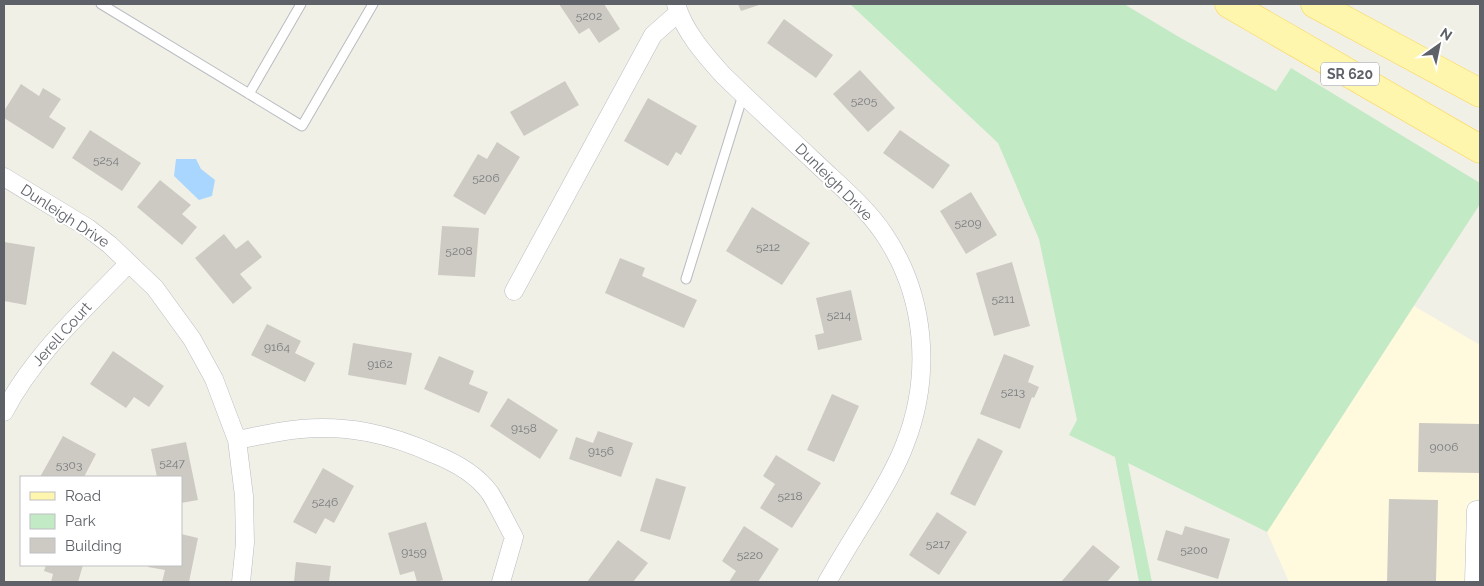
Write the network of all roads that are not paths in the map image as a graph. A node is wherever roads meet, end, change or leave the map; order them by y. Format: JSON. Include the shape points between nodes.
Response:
{"nodes":[{"id":1,"x":101,"y":4,"type":"edge"},
{"id":2,"x":301,"y":4,"type":"edge"},
{"id":3,"x":373,"y":4,"type":"edge"},
{"id":4,"x":1229,"y":4,"type":"edge"},
{"id":5,"x":1315,"y":4,"type":"edge"},
{"id":6,"x":678,"y":8,"type":"edge"},
{"id":7,"x":249,"y":94,"type":"junction"},
{"id":8,"x":1480,"y":94,"type":"edge"},
{"id":9,"x":743,"y":95,"type":"junction"},
{"id":10,"x":1480,"y":149,"type":"edge"},
{"id":11,"x":4,"y":177,"type":"edge"},
{"id":12,"x":129,"y":262,"type":"junction"},
{"id":13,"x":686,"y":279,"type":"dead end"},
{"id":14,"x":514,"y":291,"type":"dead end"},
{"id":15,"x":4,"y":412,"type":"edge"},
{"id":16,"x":237,"y":440,"type":"junction"},
{"id":17,"x":1478,"y":510,"type":"edge"},
{"id":18,"x":241,"y":582,"type":"edge"},
{"id":19,"x":502,"y":582,"type":"edge"},
{"id":20,"x":826,"y":582,"type":"edge"},
{"id":21,"x":1474,"y":582,"type":"edge"}],
"edges":[{"from":1,"to":7,"type":"lane"},
{"from":2,"to":7,"type":"lane"},
{"from":3,"to":7,"type":"lane","via":[[302,126]]},
{"from":4,"to":10,"type":"main road","number":"SR 620"},
{"from":5,"to":8,"type":"main road","number":"SR 620"},
{"from":6,"to":9,"type":"street","name":"Dunleigh Drive","via":[[703,52]]},
{"from":6,"to":14,"type":"street","via":[[653,35]]},
{"from":9,"to":13,"type":"lane"},
{"from":9,"to":20,"type":"street","name":"Dunleigh Drive","via":[[870,216],[890,243],[905,272],[919,318],[921,381],[906,444],[893,472]]},
{"from":11,"to":12,"type":"street","name":"Dunleigh Drive","via":[[88,228]]},
{"from":12,"to":15,"type":"street","name":"Jerell Court","via":[[26,374]]},
{"from":12,"to":16,"type":"street","name":"Dunleigh Drive","via":[[155,288],[192,338],[214,379]]},
{"from":16,"to":18,"type":"street","name":"Dunleigh Drive","via":[[244,506]]},
{"from":16,"to":19,"type":"street","via":[[299,429],[364,431],[405,441],[445,458],[469,473],[489,492],[514,537]]},
{"from":17,"to":21,"type":"street"}]}
